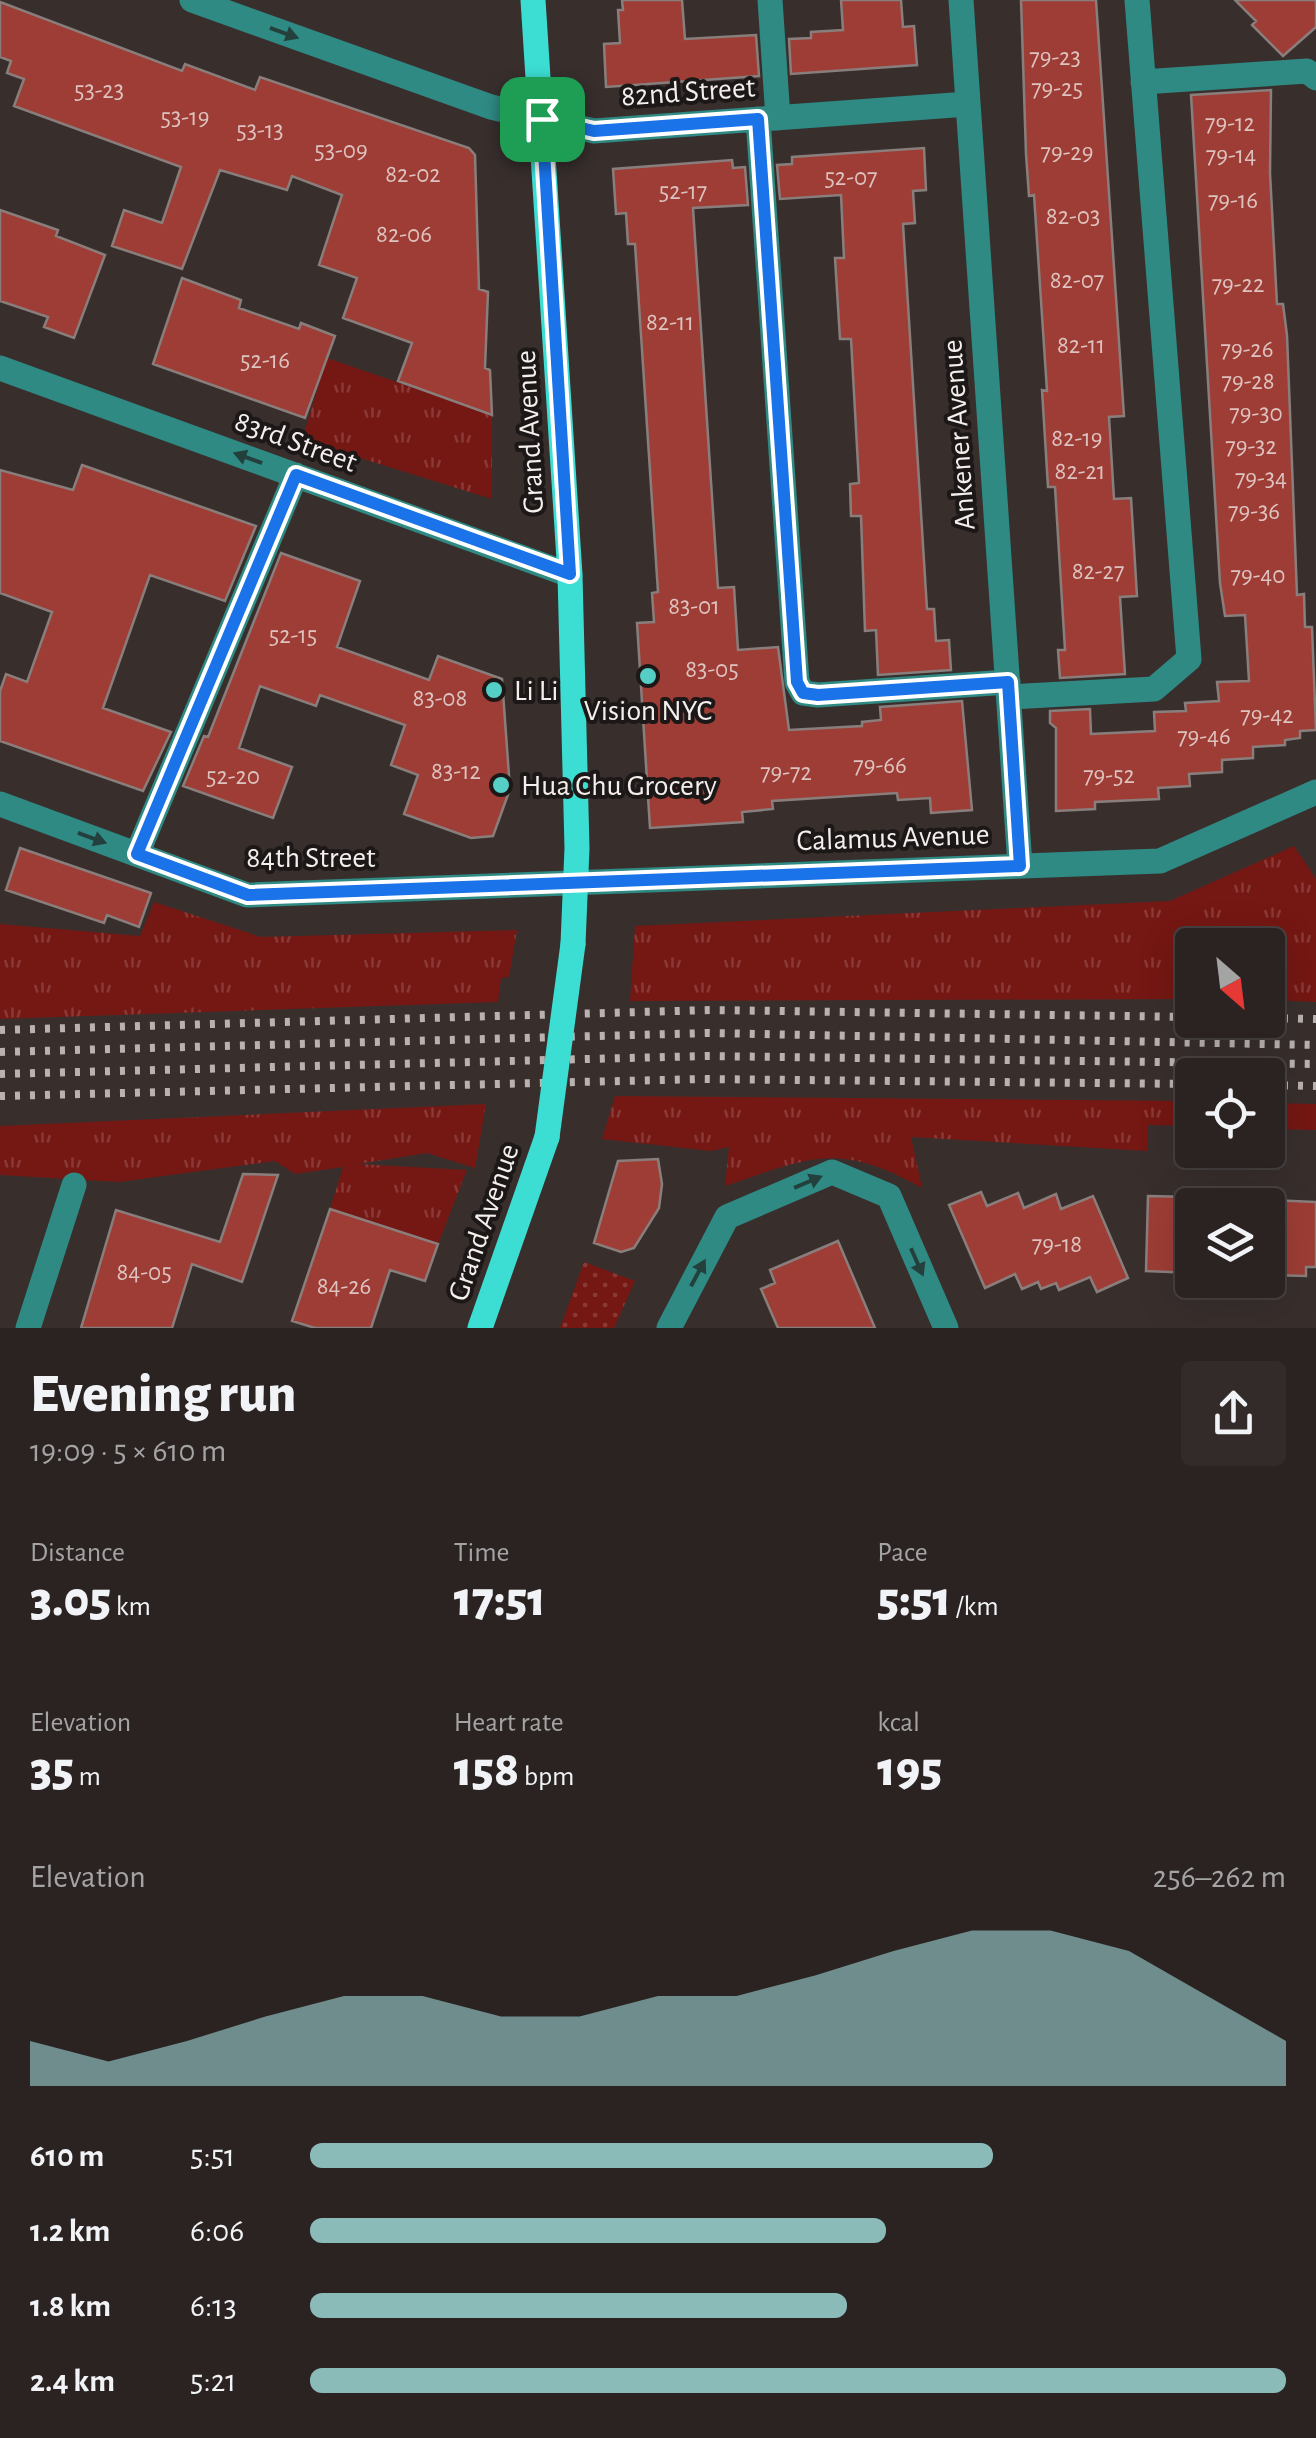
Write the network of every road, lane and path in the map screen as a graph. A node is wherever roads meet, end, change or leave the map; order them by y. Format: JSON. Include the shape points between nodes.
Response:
{"nodes":[{"id":1,"x":192,"y":0,"type":"edge"},
{"id":2,"x":533,"y":0,"type":"edge"},
{"id":3,"x":770,"y":0,"type":"edge"},
{"id":4,"x":961,"y":0,"type":"edge"},
{"id":5,"x":1137,"y":0,"type":"edge"},
{"id":6,"x":1316,"y":78,"type":"edge"},
{"id":7,"x":1144,"y":82,"type":"junction"},
{"id":8,"x":968,"y":104,"type":"junction"},
{"id":9,"x":768,"y":118,"type":"junction"},
{"id":10,"x":542,"y":119,"type":"junction"},
{"id":11,"x":0,"y":368,"type":"edge"},
{"id":12,"x":296,"y":475,"type":"junction"},
{"id":13,"x":570,"y":574,"type":"junction"},
{"id":14,"x":1008,"y":689,"type":"junction"},
{"id":15,"x":1316,"y":792,"type":"edge"},
{"id":16,"x":0,"y":804,"type":"edge"},
{"id":17,"x":137,"y":854,"type":"junction"},
{"id":18,"x":1020,"y":866,"type":"junction"},
{"id":19,"x":578,"y":880,"type":"junction"},
{"id":20,"x":74,"y":1185,"type":"dead end"},
{"id":21,"x":28,"y":1328,"type":"edge"},
{"id":22,"x":480,"y":1328,"type":"edge"},
{"id":23,"x":669,"y":1328,"type":"edge"},
{"id":24,"x":946,"y":1328,"type":"edge"}],
"edges":[{"from":1,"to":10,"type":"street","name":"82nd Street","one_way":true,"via":[[463,98]]},
{"from":2,"to":10,"type":"main road","name":"Grand Avenue"},
{"from":3,"to":9,"type":"street"},
{"from":4,"to":8,"type":"street","name":"Ankener Avenue"},
{"from":5,"to":7,"type":"street"},
{"from":6,"to":7,"type":"street","via":[[1306,71]]},
{"from":7,"to":14,"type":"street","via":[[1189,659],[1154,689]]},
{"from":8,"to":9,"type":"street","name":"82nd Street"},
{"from":8,"to":14,"type":"street","name":"Ankener Avenue"},
{"from":9,"to":10,"type":"street","name":"82nd Street","via":[[594,131]]},
{"from":9,"to":14,"type":"street","via":[[797,682],[803,693],[818,695]]},
{"from":10,"to":13,"type":"main road","name":"Grand Avenue"},
{"from":12,"to":11,"type":"street","name":"83rd Street","one_way":true},
{"from":12,"to":13,"type":"street","name":"83rd Street"},
{"from":12,"to":17,"type":"street"},
{"from":13,"to":19,"type":"main road","name":"Grand Avenue"},
{"from":14,"to":18,"type":"street","name":"Ankener Avenue"},
{"from":15,"to":18,"type":"street","name":"Calamus Avenue","via":[[1160,861]]},
{"from":16,"to":17,"type":"street","name":"84th Street","one_way":true},
{"from":17,"to":19,"type":"street","name":"84th Street","via":[[248,895]]},
{"from":18,"to":19,"type":"street","name":"Calamus Avenue"},
{"from":19,"to":22,"type":"main road","name":"Grand Avenue","bridge":true,"via":[[546,1137]]},
{"from":20,"to":21,"type":"street"},
{"from":23,"to":24,"type":"street","one_way":true,"via":[[727,1217],[832,1172],[888,1196]]}]}
